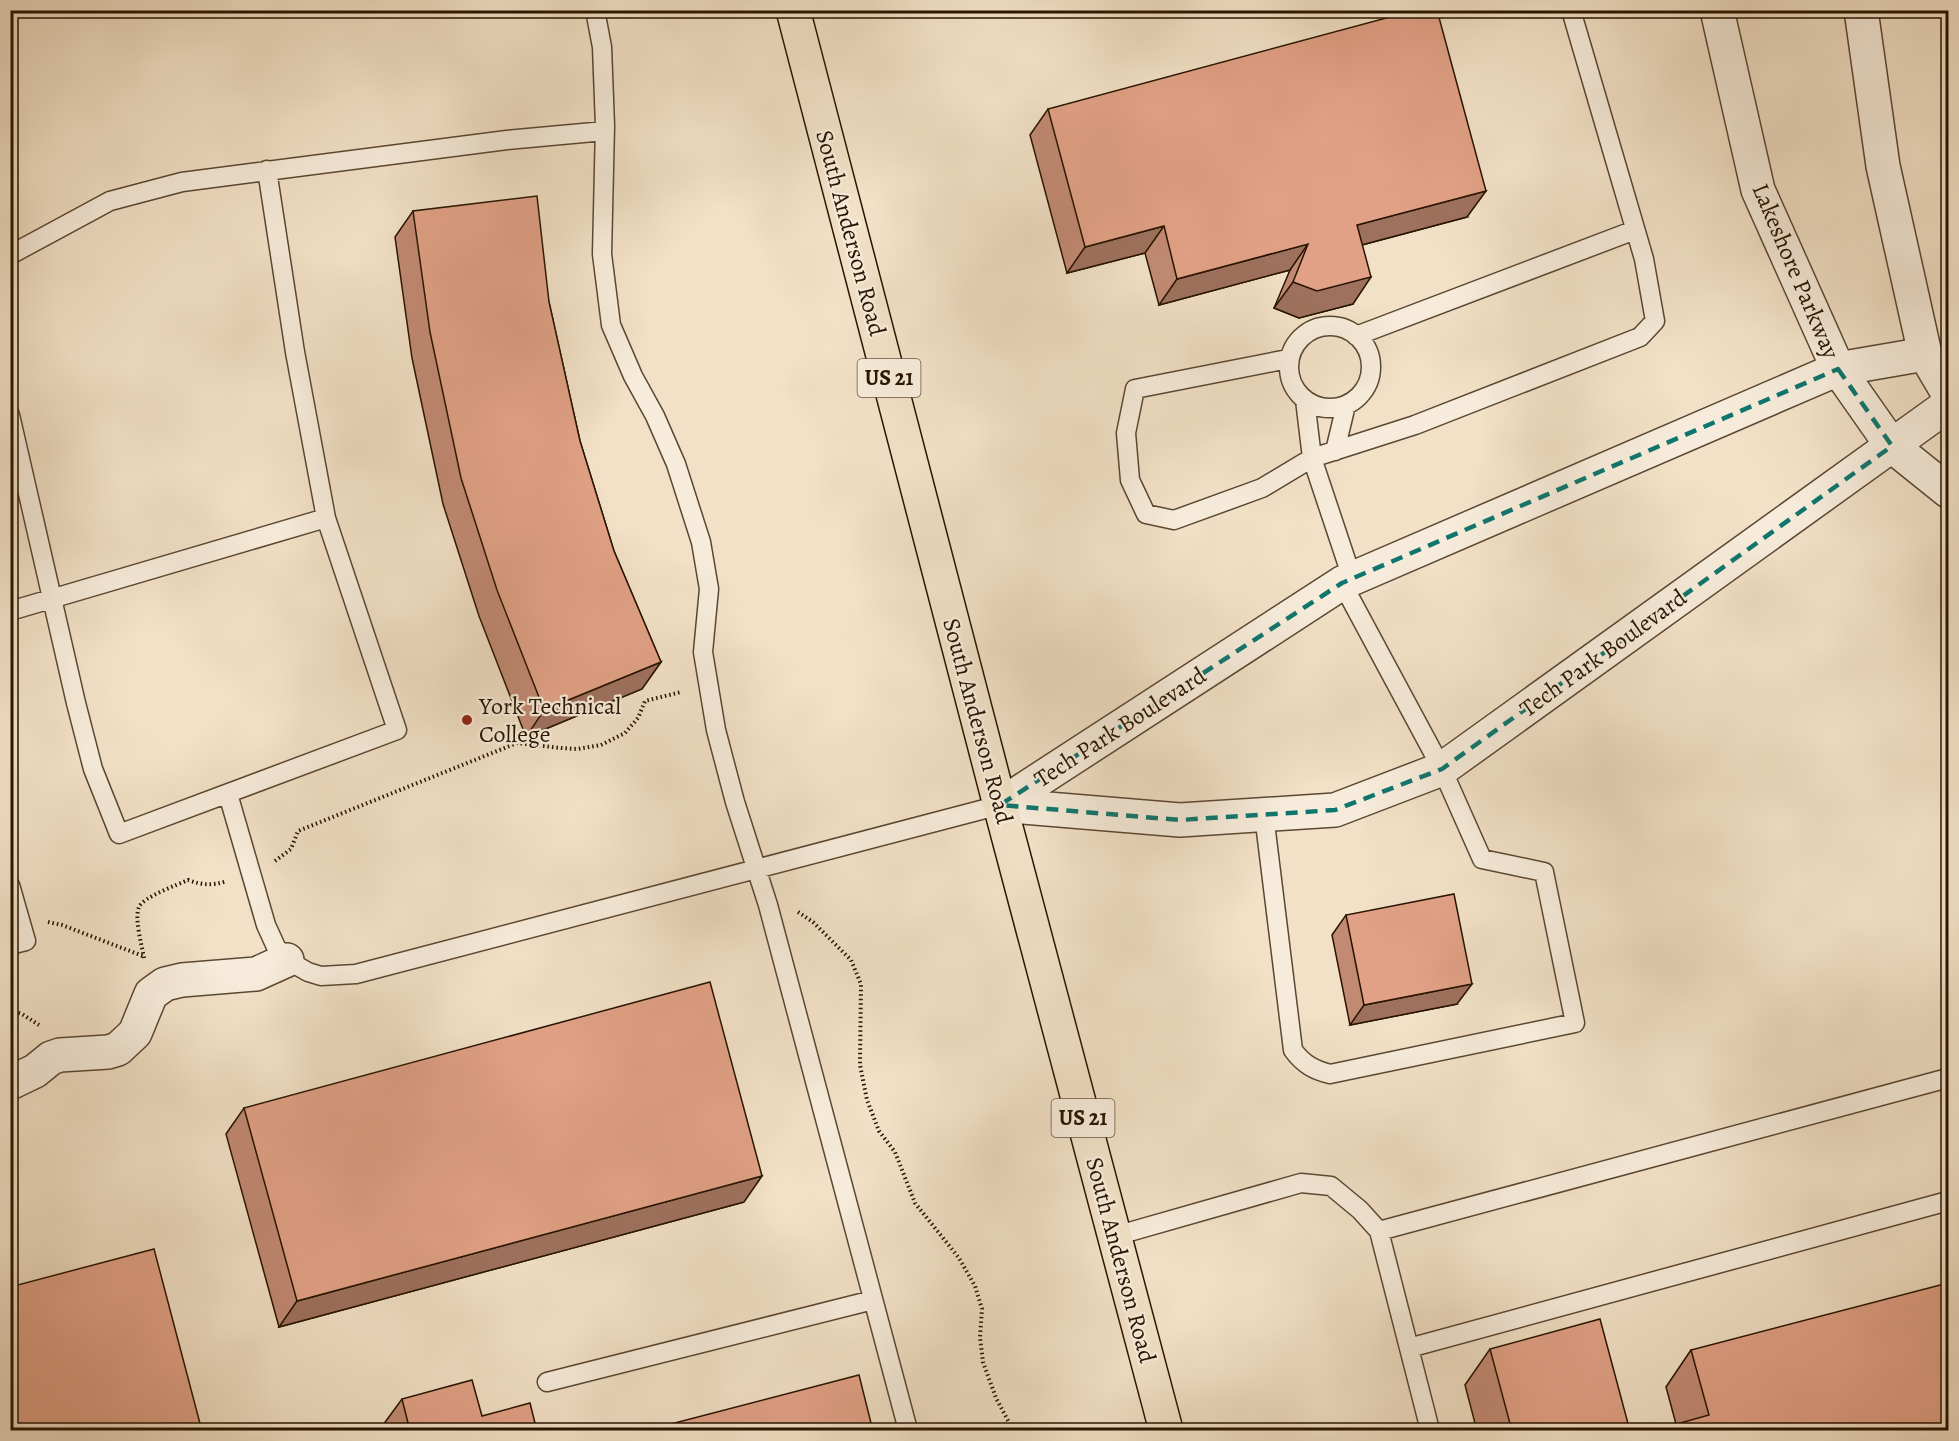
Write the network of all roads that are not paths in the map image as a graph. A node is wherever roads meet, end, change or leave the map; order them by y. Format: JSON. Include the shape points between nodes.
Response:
{"nodes":[{"id":1,"x":595,"y":10,"type":"edge"},
{"id":2,"x":793,"y":10,"type":"edge"},
{"id":3,"x":1571,"y":10,"type":"edge"},
{"id":4,"x":1717,"y":10,"type":"edge"},
{"id":5,"x":1861,"y":10,"type":"edge"},
{"id":6,"x":605,"y":131,"type":"junction"},
{"id":7,"x":267,"y":170,"type":"junction"},
{"id":8,"x":1635,"y":230,"type":"junction"},
{"id":9,"x":10,"y":255,"type":"edge"},
{"id":10,"x":1356,"y":336,"type":"junction"},
{"id":11,"x":1288,"y":359,"type":"junction"},
{"id":12,"x":1939,"y":368,"type":"edge"},
{"id":13,"x":1838,"y":369,"type":"junction"},
{"id":14,"x":1305,"y":400,"type":"junction"},
{"id":15,"x":1346,"y":405,"type":"junction"},
{"id":16,"x":1948,"y":405,"type":"edge"},
{"id":17,"x":10,"y":415,"type":"edge"},
{"id":18,"x":1892,"y":446,"type":"junction"},
{"id":19,"x":1335,"y":451,"type":"junction"},
{"id":20,"x":1312,"y":458,"type":"junction"},
{"id":21,"x":1948,"y":491,"type":"edge"},
{"id":22,"x":326,"y":518,"type":"junction"},
{"id":23,"x":1347,"y":581,"type":"junction"},
{"id":24,"x":52,"y":597,"type":"junction"},
{"id":25,"x":10,"y":611,"type":"edge"},
{"id":26,"x":1442,"y":769,"type":"junction"},
{"id":27,"x":228,"y":794,"type":"junction"},
{"id":28,"x":1000,"y":806,"type":"junction"},
{"id":29,"x":1264,"y":815,"type":"junction"},
{"id":30,"x":758,"y":870,"type":"junction"},
{"id":31,"x":10,"y":885,"type":"edge"},
{"id":32,"x":10,"y":945,"type":"edge"},
{"id":33,"x":287,"y":960,"type":"junction"},
{"id":34,"x":1948,"y":1078,"type":"edge"},
{"id":35,"x":10,"y":1083,"type":"edge"},
{"id":36,"x":1948,"y":1201,"type":"edge"},
{"id":37,"x":1379,"y":1231,"type":"junction"},
{"id":38,"x":1115,"y":1236,"type":"junction"},
{"id":39,"x":873,"y":1300,"type":"junction"},
{"id":40,"x":1409,"y":1348,"type":"junction"},
{"id":41,"x":548,"y":1382,"type":"dead end"},
{"id":42,"x":908,"y":1431,"type":"edge"},
{"id":43,"x":1166,"y":1431,"type":"edge"},
{"id":44,"x":1430,"y":1431,"type":"edge"}],
"edges":[{"from":1,"to":6,"type":"lane","via":[[602,47]]},
{"from":2,"to":28,"type":"main road","name":"South Anderson Road","number":"US 21"},
{"from":3,"to":8,"type":"lane"},
{"from":4,"to":13,"type":"street","name":"Lakeshore Parkway","via":[[1758,190]]},
{"from":5,"to":12,"type":"street","via":[[1883,166]]},
{"from":6,"to":7,"type":"lane"},
{"from":6,"to":30,"type":"lane","via":[[602,254],[611,325],[676,464],[701,542],[709,589],[704,652],[716,730]]},
{"from":7,"to":9,"type":"lane","via":[[182,182],[110,201]]},
{"from":7,"to":22,"type":"lane"},
{"from":8,"to":10,"type":"lane"},
{"from":8,"to":19,"type":"lane","via":[[1655,321],[1640,338],[1415,425]]},
{"from":10,"to":11,"type":"lane","via":[[1346,329],[1320,327],[1299,339]]},
{"from":10,"to":15,"type":"lane","via":[[1365,345],[1370,373],[1358,397]]},
{"from":11,"to":14,"type":"lane","via":[[1290,378]]},
{"from":11,"to":20,"type":"lane","via":[[1135,389],[1126,433],[1130,480],[1146,514],[1174,520],[1262,488]]},
{"from":12,"to":13,"type":"street","name":"Tech Park Boulevard"},
{"from":13,"to":18,"type":"street","name":"Lakeshore Parkway"},
{"from":13,"to":23,"type":"street","name":"Tech Park Boulevard"},
{"from":14,"to":15,"type":"lane","via":[[1318,407]]},
{"from":14,"to":20,"type":"lane"},
{"from":15,"to":19,"type":"lane"},
{"from":16,"to":18,"type":"street","name":"Tech Park Boulevard"},
{"from":17,"to":24,"type":"lane"},
{"from":18,"to":21,"type":"street","name":"Lakeshore Parkway"},
{"from":18,"to":26,"type":"street","name":"Tech Park Boulevard"},
{"from":19,"to":20,"type":"lane"},
{"from":20,"to":23,"type":"lane"},
{"from":22,"to":24,"type":"lane"},
{"from":22,"to":27,"type":"lane","via":[[397,730]]},
{"from":23,"to":26,"type":"lane"},
{"from":23,"to":28,"type":"street","name":"Tech Park Boulevard"},
{"from":24,"to":25,"type":"lane"},
{"from":24,"to":27,"type":"lane","via":[[93,769],[119,834]]},
{"from":26,"to":29,"type":"street","name":"Tech Park Boulevard","via":[[1335,810]]},
{"from":26,"to":29,"type":"lane","via":[[1482,859],[1544,872],[1575,1023],[1330,1074],[1301,1060],[1293,1050]]},
{"from":27,"to":33,"type":"lane","via":[[266,925]]},
{"from":28,"to":29,"type":"street","name":"Tech Park Boulevard","via":[[1180,820]]},
{"from":28,"to":30,"type":"lane"},
{"from":28,"to":38,"type":"main road","name":"South Anderson Road","number":"US 21"},
{"from":30,"to":33,"type":"lane","via":[[356,974],[321,976]]},
{"from":30,"to":39,"type":"lane"},
{"from":31,"to":32,"type":"lane","via":[[26,941]]},
{"from":33,"to":35,"type":"street","via":[[256,974],[172,981],[151,994],[135,1033],[118,1049],[60,1055]]},
{"from":34,"to":37,"type":"lane"},
{"from":36,"to":40,"type":"lane"},
{"from":37,"to":38,"type":"lane","via":[[1331,1186],[1301,1183]]},
{"from":37,"to":40,"type":"lane"},
{"from":38,"to":43,"type":"main road","name":"South Anderson Road","number":"US 21"},
{"from":39,"to":41,"type":"lane"},
{"from":39,"to":42,"type":"lane"},
{"from":40,"to":44,"type":"lane"}]}
